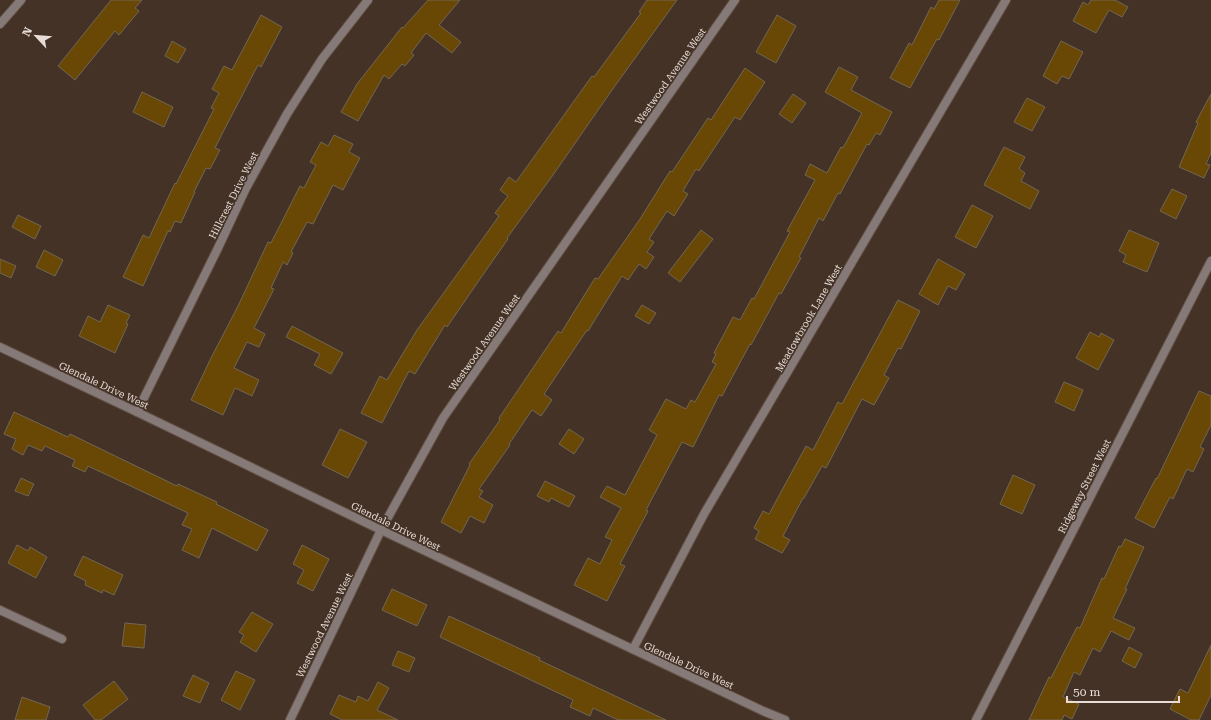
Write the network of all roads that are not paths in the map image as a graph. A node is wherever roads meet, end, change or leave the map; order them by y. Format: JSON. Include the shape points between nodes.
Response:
{"nodes":[{"id":1,"x":21,"y":0,"type":"edge"},
{"id":2,"x":368,"y":0,"type":"edge"},
{"id":3,"x":736,"y":0,"type":"edge"},
{"id":4,"x":1006,"y":0,"type":"edge"},
{"id":5,"x":0,"y":24,"type":"edge"},
{"id":6,"x":1211,"y":261,"type":"edge"},
{"id":7,"x":0,"y":347,"type":"edge"},
{"id":8,"x":137,"y":412,"type":"junction"},
{"id":9,"x":381,"y":530,"type":"junction"},
{"id":10,"x":0,"y":610,"type":"edge"},
{"id":11,"x":62,"y":639,"type":"dead end"},
{"id":12,"x":633,"y":649,"type":"junction"},
{"id":13,"x":290,"y":720,"type":"edge"},
{"id":14,"x":785,"y":720,"type":"edge"},
{"id":15,"x":976,"y":720,"type":"edge"}],
"edges":[{"from":1,"to":5,"type":"street"},
{"from":2,"to":8,"type":"street","name":"Hillcrest Drive West","via":[[322,59],[286,114],[246,188]]},
{"from":3,"to":9,"type":"street","name":"Westwood Avenue West","via":[[444,418]]},
{"from":4,"to":12,"type":"street","name":"Meadowbrook Lane West","via":[[704,514]]},
{"from":6,"to":15,"type":"street","name":"Ridgeway Street West"},
{"from":7,"to":8,"type":"street","name":"Glendale Drive West"},
{"from":8,"to":9,"type":"street","name":"Glendale Drive West"},
{"from":9,"to":12,"type":"street","name":"Glendale Drive West"},
{"from":9,"to":13,"type":"street","name":"Westwood Avenue West"},
{"from":10,"to":11,"type":"street"},
{"from":12,"to":14,"type":"street","name":"Glendale Drive West"}]}
